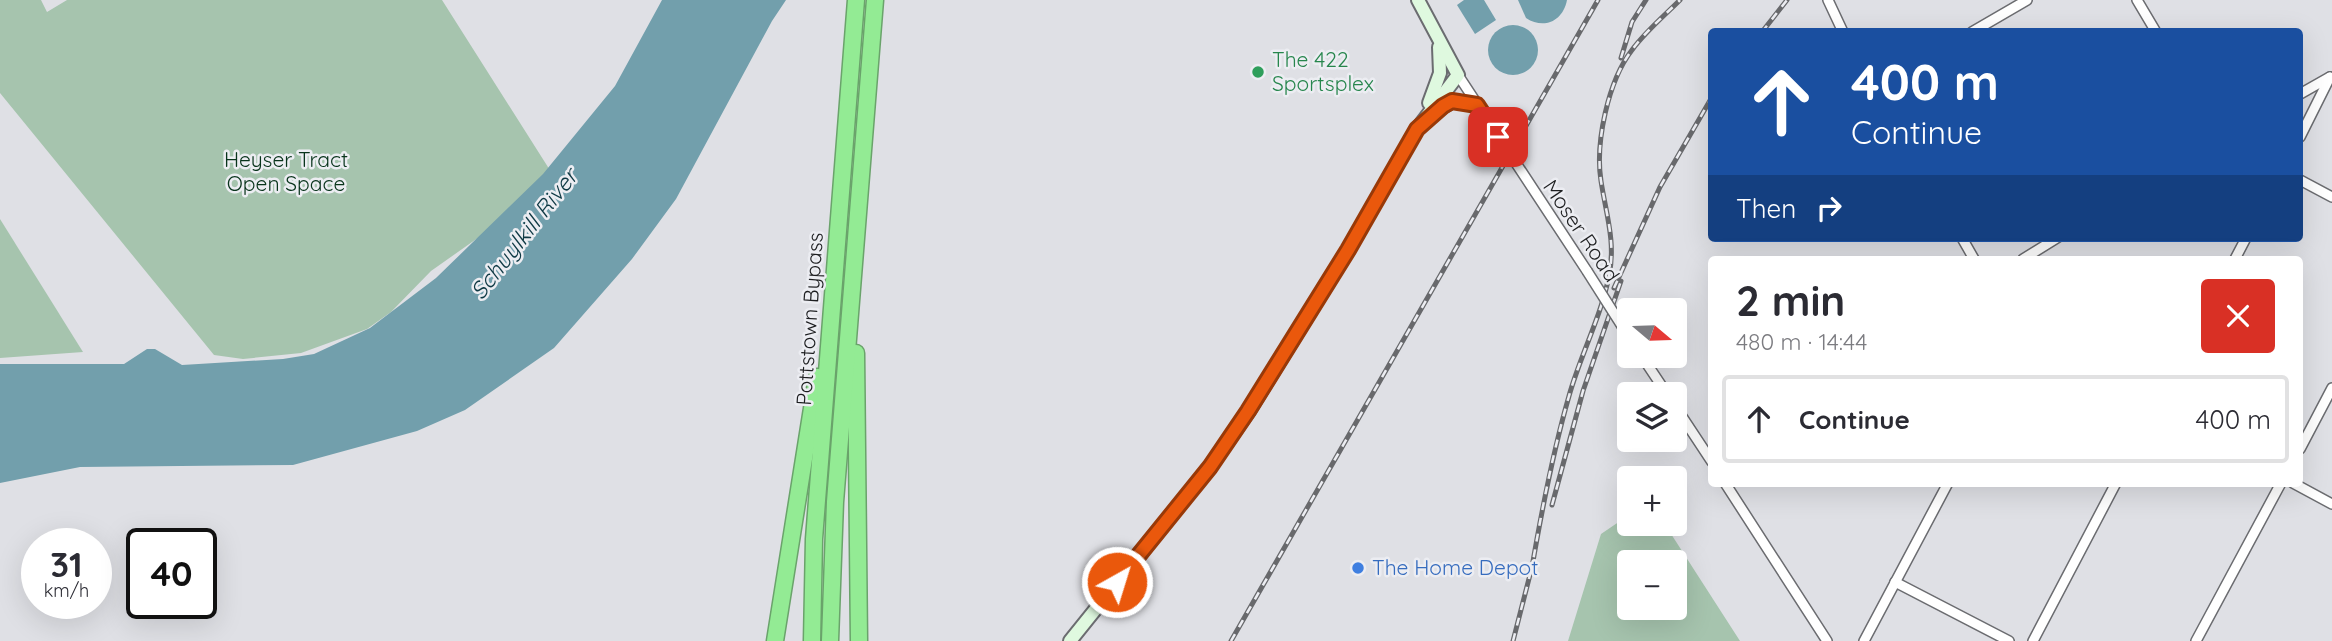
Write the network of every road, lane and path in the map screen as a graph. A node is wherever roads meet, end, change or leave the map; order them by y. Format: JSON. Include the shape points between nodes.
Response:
{"nodes":[{"id":1,"x":856,"y":0,"type":"edge"},
{"id":2,"x":875,"y":0,"type":"edge"},
{"id":3,"x":1418,"y":0,"type":"edge"},
{"id":4,"x":2027,"y":0,"type":"edge"},
{"id":5,"x":2137,"y":0,"type":"edge"},
{"id":6,"x":1827,"y":1,"type":"edge"},
{"id":7,"x":1841,"y":28,"type":"edge"},
{"id":8,"x":1979,"y":28,"type":"edge"},
{"id":9,"x":2154,"y":28,"type":"edge"},
{"id":10,"x":1439,"y":43,"type":"junction"},
{"id":11,"x":1458,"y":75,"type":"junction"},
{"id":12,"x":2331,"y":76,"type":"edge"},
{"id":13,"x":2303,"y":92,"type":"edge"},
{"id":14,"x":1477,"y":105,"type":"junction"},
{"id":15,"x":1417,"y":129,"type":"junction"},
{"id":16,"x":2303,"y":131,"type":"edge"},
{"id":17,"x":2303,"y":182,"type":"edge"},
{"id":18,"x":2332,"y":197,"type":"edge"},
{"id":19,"x":859,"y":202,"type":"junction"},
{"id":20,"x":2051,"y":242,"type":"edge"},
{"id":21,"x":2028,"y":256,"type":"edge"},
{"id":22,"x":832,"y":299,"type":"junction"},
{"id":23,"x":1617,"y":318,"type":"edge"},
{"id":24,"x":2332,"y":388,"type":"edge"},
{"id":25,"x":1687,"y":421,"type":"edge"},
{"id":26,"x":2303,"y":443,"type":"edge"},
{"id":27,"x":1707,"y":446,"type":"edge"},
{"id":28,"x":1728,"y":487,"type":"edge"},
{"id":29,"x":1946,"y":487,"type":"edge"},
{"id":30,"x":2114,"y":487,"type":"edge"},
{"id":31,"x":2279,"y":487,"type":"edge"},
{"id":32,"x":2300,"y":487,"type":"edge"},
{"id":33,"x":2332,"y":504,"type":"edge"},
{"id":34,"x":1895,"y":582,"type":"junction"},
{"id":35,"x":775,"y":641,"type":"edge"},
{"id":36,"x":812,"y":641,"type":"edge"},
{"id":37,"x":830,"y":641,"type":"edge"},
{"id":38,"x":859,"y":641,"type":"edge"},
{"id":39,"x":1070,"y":641,"type":"edge"},
{"id":40,"x":1827,"y":641,"type":"edge"},
{"id":41,"x":1864,"y":641,"type":"edge"},
{"id":42,"x":2009,"y":641,"type":"edge"},
{"id":43,"x":2033,"y":641,"type":"edge"},
{"id":44,"x":2196,"y":641,"type":"edge"}],
"edges":[{"from":1,"to":22,"type":"highway","name":"Pottstown Bypass"},
{"from":2,"to":19,"type":"highway","name":"Pottstown Bypass"},
{"from":3,"to":10,"type":"street"},
{"from":4,"to":8,"type":"street"},
{"from":5,"to":9,"type":"street"},
{"from":6,"to":7,"type":"street"},
{"from":10,"to":11,"type":"street"},
{"from":10,"to":15,"type":"street","via":[[1440,73]]},
{"from":11,"to":14,"type":"street","name":"Moser Road"},
{"from":11,"to":15,"type":"street"},
{"from":12,"to":13,"type":"street"},
{"from":12,"to":16,"type":"street"},
{"from":14,"to":15,"type":"street","via":[[1452,101]]},
{"from":14,"to":23,"type":"street","name":"Moser Road","bridge":true},
{"from":15,"to":39,"type":"street","via":[[1248,411],[1210,467]]},
{"from":17,"to":18,"type":"street"},
{"from":19,"to":37,"type":"highway","name":"Pottstown Bypass","via":[[835,502]]},
{"from":19,"to":38,"type":"highway","via":[[855,316]]},
{"from":20,"to":21,"type":"street"},
{"from":22,"to":35,"type":"highway"},
{"from":22,"to":36,"type":"highway","name":"Pottstown Bypass","via":[[814,539]]},
{"from":24,"to":26,"type":"street"},
{"from":25,"to":27,"type":"street"},
{"from":28,"to":40,"type":"street"},
{"from":29,"to":34,"type":"street"},
{"from":30,"to":43,"type":"street"},
{"from":31,"to":44,"type":"street"},
{"from":32,"to":33,"type":"street"},
{"from":34,"to":41,"type":"street"},
{"from":34,"to":42,"type":"street"}]}
